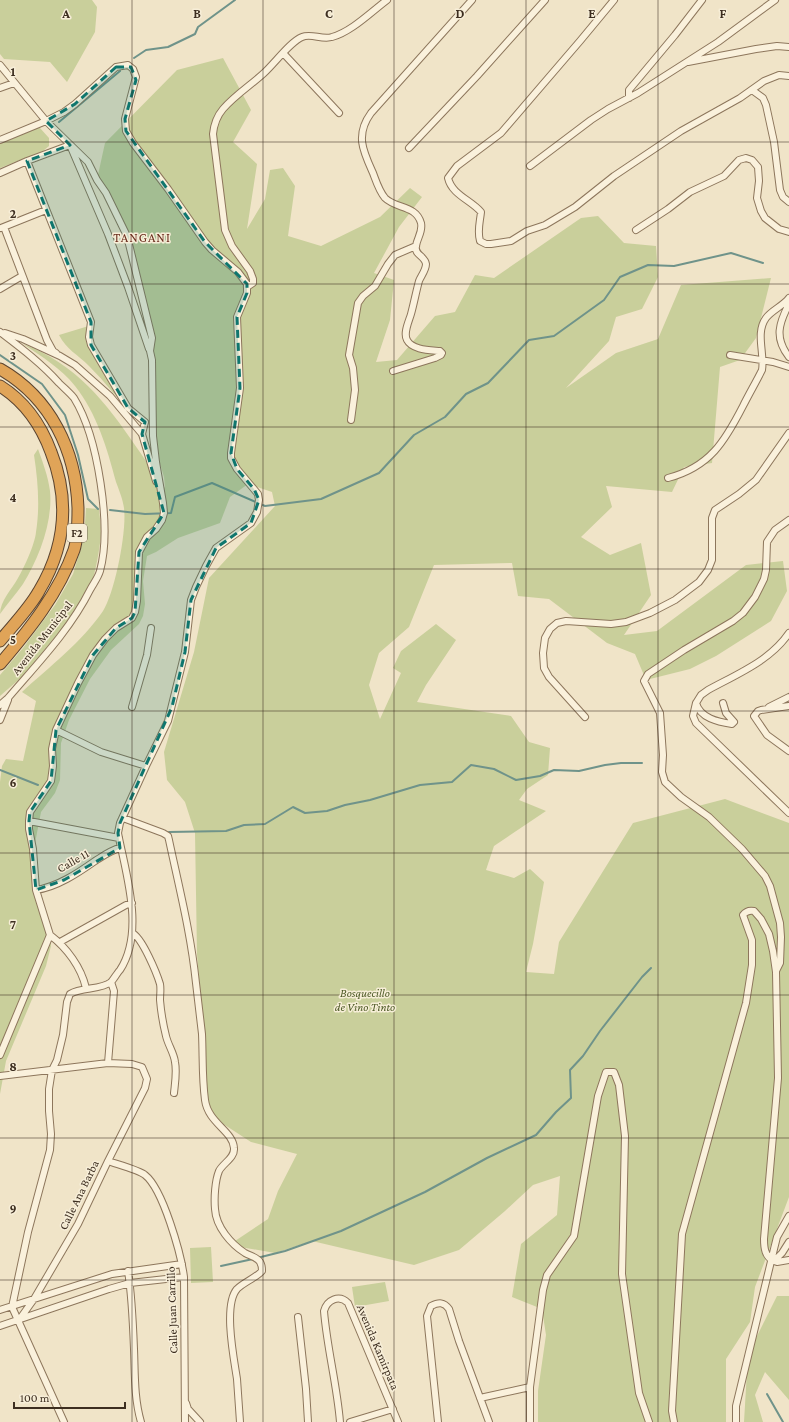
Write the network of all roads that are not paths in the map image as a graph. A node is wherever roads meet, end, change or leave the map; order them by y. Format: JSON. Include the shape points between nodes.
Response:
{"nodes":[{"id":1,"x":387,"y":0,"type":"edge"},
{"id":2,"x":472,"y":0,"type":"edge"},
{"id":3,"x":545,"y":0,"type":"edge"},
{"id":4,"x":614,"y":0,"type":"edge"},
{"id":5,"x":702,"y":0,"type":"edge"},
{"id":6,"x":775,"y":0,"type":"edge"},
{"id":7,"x":789,"y":47,"type":"edge"},
{"id":8,"x":283,"y":53,"type":"junction"},
{"id":9,"x":686,"y":61,"type":"junction"},
{"id":10,"x":0,"y":65,"type":"edge"},
{"id":11,"x":789,"y":76,"type":"edge"},
{"id":12,"x":14,"y":83,"type":"junction"},
{"id":13,"x":0,"y":88,"type":"edge"},
{"id":14,"x":752,"y":90,"type":"junction"},
{"id":15,"x":628,"y":98,"type":"junction"},
{"id":16,"x":339,"y":113,"type":"dead end"},
{"id":17,"x":46,"y":121,"type":"junction"},
{"id":18,"x":0,"y":140,"type":"edge"},
{"id":19,"x":70,"y":145,"type":"junction"},
{"id":20,"x":409,"y":148,"type":"dead end"},
{"id":21,"x":27,"y":160,"type":"junction"},
{"id":22,"x":530,"y":166,"type":"dead end"},
{"id":23,"x":0,"y":173,"type":"edge"},
{"id":24,"x":789,"y":202,"type":"edge"},
{"id":25,"x":46,"y":210,"type":"junction"},
{"id":26,"x":2,"y":228,"type":"edge"},
{"id":27,"x":636,"y":230,"type":"dead end"},
{"id":28,"x":789,"y":232,"type":"edge"},
{"id":29,"x":416,"y":246,"type":"junction"},
{"id":30,"x":22,"y":276,"type":"junction"},
{"id":31,"x":247,"y":287,"type":"junction"},
{"id":32,"x":0,"y":289,"type":"edge"},
{"id":33,"x":789,"y":298,"type":"edge"},
{"id":34,"x":789,"y":304,"type":"edge"},
{"id":35,"x":0,"y":332,"type":"edge"},
{"id":36,"x":150,"y":350,"type":"junction"},
{"id":37,"x":730,"y":355,"type":"dead end"},
{"id":38,"x":60,"y":356,"type":"junction"},
{"id":39,"x":789,"y":357,"type":"edge"},
{"id":40,"x":762,"y":360,"type":"junction"},
{"id":41,"x":789,"y":367,"type":"edge"},
{"id":42,"x":0,"y":369,"type":"edge"},
{"id":43,"x":394,"y":371,"type":"dead end"},
{"id":44,"x":0,"y":386,"type":"edge"},
{"id":45,"x":351,"y":420,"type":"dead end"},
{"id":46,"x":789,"y":433,"type":"edge"},
{"id":47,"x":142,"y":434,"type":"junction"},
{"id":48,"x":668,"y":478,"type":"dead end"},
{"id":49,"x":164,"y":503,"type":"junction"},
{"id":50,"x":789,"y":520,"type":"edge"},
{"id":51,"x":151,"y":628,"type":"dead end"},
{"id":52,"x":789,"y":633,"type":"edge"},
{"id":53,"x":0,"y":641,"type":"edge"},
{"id":54,"x":0,"y":664,"type":"edge"},
{"id":55,"x":789,"y":697,"type":"edge"},
{"id":56,"x":8,"y":698,"type":"junction"},
{"id":57,"x":696,"y":703,"type":"junction"},
{"id":58,"x":723,"y":704,"type":"dead end"},
{"id":59,"x":0,"y":705,"type":"edge"},
{"id":60,"x":789,"y":706,"type":"edge"},
{"id":61,"x":132,"y":707,"type":"dead end"},
{"id":62,"x":761,"y":710,"type":"junction"},
{"id":63,"x":585,"y":717,"type":"dead end"},
{"id":64,"x":0,"y":720,"type":"edge"},
{"id":65,"x":56,"y":730,"type":"junction"},
{"id":66,"x":789,"y":751,"type":"edge"},
{"id":67,"x":146,"y":766,"type":"junction"},
{"id":68,"x":789,"y":813,"type":"edge"},
{"id":69,"x":122,"y":818,"type":"junction"},
{"id":70,"x":28,"y":821,"type":"junction"},
{"id":71,"x":119,"y":838,"type":"junction"},
{"id":72,"x":120,"y":848,"type":"junction"},
{"id":73,"x":36,"y":890,"type":"junction"},
{"id":74,"x":132,"y":903,"type":"junction"},
{"id":75,"x":132,"y":933,"type":"junction"},
{"id":76,"x":50,"y":935,"type":"junction"},
{"id":77,"x":60,"y":942,"type":"junction"},
{"id":78,"x":776,"y":972,"type":"junction"},
{"id":79,"x":111,"y":982,"type":"junction"},
{"id":80,"x":86,"y":988,"type":"junction"},
{"id":81,"x":0,"y":1055,"type":"edge"},
{"id":82,"x":108,"y":1063,"type":"junction"},
{"id":83,"x":52,"y":1070,"type":"junction"},
{"id":84,"x":0,"y":1076,"type":"edge"},
{"id":85,"x":174,"y":1093,"type":"dead end"},
{"id":86,"x":108,"y":1161,"type":"junction"},
{"id":87,"x":789,"y":1216,"type":"edge"},
{"id":88,"x":789,"y":1242,"type":"edge"},
{"id":89,"x":773,"y":1260,"type":"junction"},
{"id":90,"x":789,"y":1260,"type":"edge"},
{"id":91,"x":182,"y":1264,"type":"junction"},
{"id":92,"x":128,"y":1271,"type":"junction"},
{"id":93,"x":184,"y":1277,"type":"junction"},
{"id":94,"x":130,"y":1284,"type":"junction"},
{"id":95,"x":34,"y":1300,"type":"junction"},
{"id":96,"x":12,"y":1306,"type":"junction"},
{"id":97,"x":0,"y":1310,"type":"edge"},
{"id":98,"x":298,"y":1317,"type":"dead end"},
{"id":99,"x":19,"y":1320,"type":"junction"},
{"id":100,"x":0,"y":1326,"type":"edge"},
{"id":101,"x":530,"y":1387,"type":"junction"},
{"id":102,"x":480,"y":1398,"type":"junction"},
{"id":103,"x":185,"y":1400,"type":"junction"},
{"id":104,"x":393,"y":1409,"type":"junction"},
{"id":105,"x":64,"y":1422,"type":"edge"},
{"id":106,"x":142,"y":1422,"type":"edge"},
{"id":107,"x":185,"y":1422,"type":"edge"},
{"id":108,"x":200,"y":1422,"type":"edge"},
{"id":109,"x":240,"y":1422,"type":"edge"},
{"id":110,"x":308,"y":1422,"type":"edge"},
{"id":111,"x":340,"y":1422,"type":"edge"},
{"id":112,"x":350,"y":1422,"type":"edge"},
{"id":113,"x":398,"y":1422,"type":"edge"},
{"id":114,"x":438,"y":1422,"type":"edge"},
{"id":115,"x":489,"y":1422,"type":"edge"},
{"id":116,"x":530,"y":1422,"type":"edge"},
{"id":117,"x":648,"y":1422,"type":"edge"},
{"id":118,"x":674,"y":1422,"type":"edge"},
{"id":119,"x":736,"y":1422,"type":"edge"}],
"edges":[{"from":1,"to":8,"type":"street","via":[[347,31],[326,38],[302,37]]},
{"from":2,"to":29,"type":"street","via":[[367,118],[362,130],[364,154],[382,194],[392,202],[413,211],[418,217],[421,233]]},
{"from":3,"to":20,"type":"street"},
{"from":4,"to":14,"type":"street","via":[[501,133],[457,166],[448,178],[454,191],[481,212],[478,230],[480,241],[486,244],[511,241],[551,221],[575,207],[644,155]]},
{"from":5,"to":15,"type":"street","via":[[629,90]]},
{"from":6,"to":9,"type":"street","via":[[732,32]]},
{"from":7,"to":9,"type":"street","via":[[777,46]]},
{"from":8,"to":16,"type":"street"},
{"from":8,"to":31,"type":"street","via":[[223,109],[214,126],[219,195],[225,230],[252,278],[252,283]]},
{"from":9,"to":15,"type":"street"},
{"from":10,"to":12,"type":"street"},
{"from":11,"to":14,"type":"street","via":[[773,76]]},
{"from":12,"to":13,"type":"street"},
{"from":12,"to":17,"type":"street"},
{"from":14,"to":24,"type":"street","via":[[763,98],[766,104],[780,190]]},
{"from":15,"to":22,"type":"street","via":[[591,120]]},
{"from":17,"to":18,"type":"street"},
{"from":17,"to":19,"type":"street"},
{"from":17,"to":31,"type":"street","via":[[75,104],[116,67],[131,67],[136,80],[124,119],[126,131],[205,242],[238,272]]},
{"from":19,"to":21,"type":"street"},
{"from":19,"to":36,"type":"street","via":[[111,240]]},
{"from":19,"to":36,"type":"street","via":[[88,162],[127,236],[152,338]]},
{"from":21,"to":23,"type":"street"},
{"from":21,"to":25,"type":"street"},
{"from":25,"to":26,"type":"street"},
{"from":25,"to":47,"type":"street","via":[[91,322],[91,345],[128,408],[145,422]]},
{"from":26,"to":30,"type":"street"},
{"from":27,"to":28,"type":"street","via":[[690,192],[724,176],[739,160],[746,158],[758,167],[760,211],[779,229]]},
{"from":29,"to":43,"type":"street","via":[[426,265],[419,280],[405,336],[406,340],[416,347],[440,351],[442,354]]},
{"from":29,"to":45,"type":"street","via":[[395,255],[375,286],[358,303],[349,355],[353,368],[354,390]]},
{"from":30,"to":32,"type":"street"},
{"from":30,"to":38,"type":"street","via":[[47,340],[53,351]]},
{"from":31,"to":67,"type":"street","via":[[237,317],[240,388],[231,453],[237,469],[258,494],[257,512],[251,523],[216,548],[196,587],[191,600],[186,640],[172,707]]},
{"from":33,"to":40,"type":"street","via":[[763,323]]},
{"from":34,"to":39,"type":"street","via":[[779,329],[782,345]]},
{"from":35,"to":38,"type":"street","via":[[23,339]]},
{"from":35,"to":56,"type":"street","name":"Avenida Municipal","via":[[44,365],[73,398],[85,420],[94,451],[103,497],[104,520],[100,572],[88,595],[77,615]]},
{"from":36,"to":49,"type":"street","via":[[153,436]]},
{"from":37,"to":40,"type":"street"},
{"from":38,"to":47,"type":"street","via":[[75,365],[110,396]]},
{"from":40,"to":41,"type":"street"},
{"from":40,"to":48,"type":"street","via":[[762,370],[756,383],[736,422],[723,440],[706,460]]},
{"from":42,"to":54,"type":"highway","number":"F2","via":[[30,391],[48,411],[60,431],[71,459],[78,514],[75,548],[68,567],[57,588]]},
{"from":44,"to":53,"type":"highway","number":"F2","via":[[26,408],[47,441],[63,500],[59,545],[51,568],[39,592]]},
{"from":46,"to":63,"type":"street","via":[[756,480],[715,510],[712,518],[712,560],[699,582],[675,600],[626,622],[611,624],[566,621],[557,623],[550,629],[545,638],[544,668]]},
{"from":47,"to":49,"type":"street"},
{"from":49,"to":65,"type":"street","via":[[162,520],[147,537],[139,552],[135,612],[132,618],[116,628],[93,655]]},
{"from":50,"to":78,"type":"street","via":[[776,530],[767,542],[764,579],[743,613],[648,674],[644,681],[660,713],[662,772],[666,782],[681,797],[709,817],[742,849],[765,876],[770,886],[782,937],[780,963]]},
{"from":51,"to":61,"type":"street","via":[[147,655]]},
{"from":52,"to":57,"type":"street","via":[[765,659],[708,690]]},
{"from":55,"to":62,"type":"street"},
{"from":56,"to":59,"type":"street","name":"Avenida Municipal"},
{"from":56,"to":64,"type":"street"},
{"from":57,"to":58,"type":"street","via":[[705,716],[732,724],[734,722],[726,713]]},
{"from":57,"to":68,"type":"street","via":[[693,716],[696,723]]},
{"from":60,"to":62,"type":"street"},
{"from":62,"to":66,"type":"street","via":[[754,716],[766,735]]},
{"from":65,"to":67,"type":"street","via":[[101,752]]},
{"from":65,"to":70,"type":"street","via":[[52,749],[51,781],[30,812]]},
{"from":67,"to":69,"type":"street"},
{"from":69,"to":71,"type":"street"},
{"from":69,"to":109,"type":"street","via":[[168,836],[190,937],[202,1033],[206,1108],[213,1120],[227,1134],[234,1149],[219,1172],[215,1198],[216,1216],[221,1228],[231,1240],[245,1253],[259,1260],[262,1265],[260,1273],[237,1289],[232,1298],[230,1311]]},
{"from":70,"to":71,"type":"street"},
{"from":70,"to":73,"type":"street"},
{"from":71,"to":72,"type":"street"},
{"from":72,"to":73,"type":"street","name":"Calle 11","via":[[64,880]]},
{"from":72,"to":74,"type":"street"},
{"from":73,"to":76,"type":"street"},
{"from":74,"to":75,"type":"street"},
{"from":74,"to":77,"type":"street"},
{"from":75,"to":79,"type":"street","via":[[127,958]]},
{"from":75,"to":85,"type":"street","via":[[140,940],[160,984],[165,1033],[175,1060]]},
{"from":76,"to":77,"type":"street"},
{"from":76,"to":81,"type":"street"},
{"from":77,"to":80,"type":"street","via":[[83,977]]},
{"from":78,"to":89,"type":"street","via":[[778,1078],[764,1239],[766,1253]]},
{"from":78,"to":118,"type":"street","via":[[769,934],[757,913],[748,911],[743,915],[752,940],[752,965],[746,1004],[682,1234],[672,1411]]},
{"from":79,"to":80,"type":"street","via":[[104,986]]},
{"from":79,"to":82,"type":"street","via":[[114,991]]},
{"from":80,"to":83,"type":"street","via":[[70,994],[57,1060]]},
{"from":82,"to":83,"type":"street"},
{"from":82,"to":86,"type":"street","name":"Calle Ana Barba","via":[[142,1067],[147,1078],[145,1088]]},
{"from":83,"to":84,"type":"street"},
{"from":83,"to":96,"type":"street","via":[[49,1088],[50,1150]]},
{"from":86,"to":91,"type":"street","name":"Calle Juan Carrillo","via":[[144,1174],[154,1185],[170,1221]]},
{"from":86,"to":95,"type":"street","name":"Calle Ana Barba","via":[[78,1224]]},
{"from":87,"to":89,"type":"street","via":[[777,1237]]},
{"from":88,"to":89,"type":"street","via":[[782,1253]]},
{"from":89,"to":90,"type":"street"},
{"from":89,"to":119,"type":"street","via":[[736,1406]]},
{"from":91,"to":92,"type":"street"},
{"from":91,"to":93,"type":"street","name":"Calle Juan Carrillo"},
{"from":92,"to":94,"type":"street"},
{"from":92,"to":95,"type":"street"},
{"from":93,"to":94,"type":"street"},
{"from":93,"to":103,"type":"street","name":"Calle Juan Carrillo"},
{"from":94,"to":99,"type":"street"},
{"from":94,"to":106,"type":"street","via":[[135,1391]]},
{"from":95,"to":96,"type":"street"},
{"from":95,"to":99,"type":"street","name":"Calle Ana Barba"},
{"from":96,"to":97,"type":"street"},
{"from":96,"to":99,"type":"street"},
{"from":98,"to":110,"type":"street"},
{"from":99,"to":100,"type":"street"},
{"from":99,"to":105,"type":"street"},
{"from":101,"to":102,"type":"street"},
{"from":101,"to":116,"type":"street"},
{"from":101,"to":117,"type":"street","via":[[543,1290],[547,1275],[574,1236],[598,1096],[606,1072],[614,1072],[620,1085],[625,1136],[622,1274],[639,1393]]},
{"from":102,"to":114,"type":"street","via":[[449,1309],[441,1303],[431,1306],[427,1316]]},
{"from":102,"to":115,"type":"street"},
{"from":103,"to":107,"type":"street","name":"Calle Juan Carrillo"},
{"from":103,"to":108,"type":"street","via":[[188,1409]]},
{"from":104,"to":111,"type":"street","name":"Avenida Kamirpata","via":[[348,1303],[342,1299],[335,1299],[326,1305],[324,1311]]},
{"from":104,"to":112,"type":"street"},
{"from":104,"to":113,"type":"street","name":"Avenida Kamirpata"}]}
